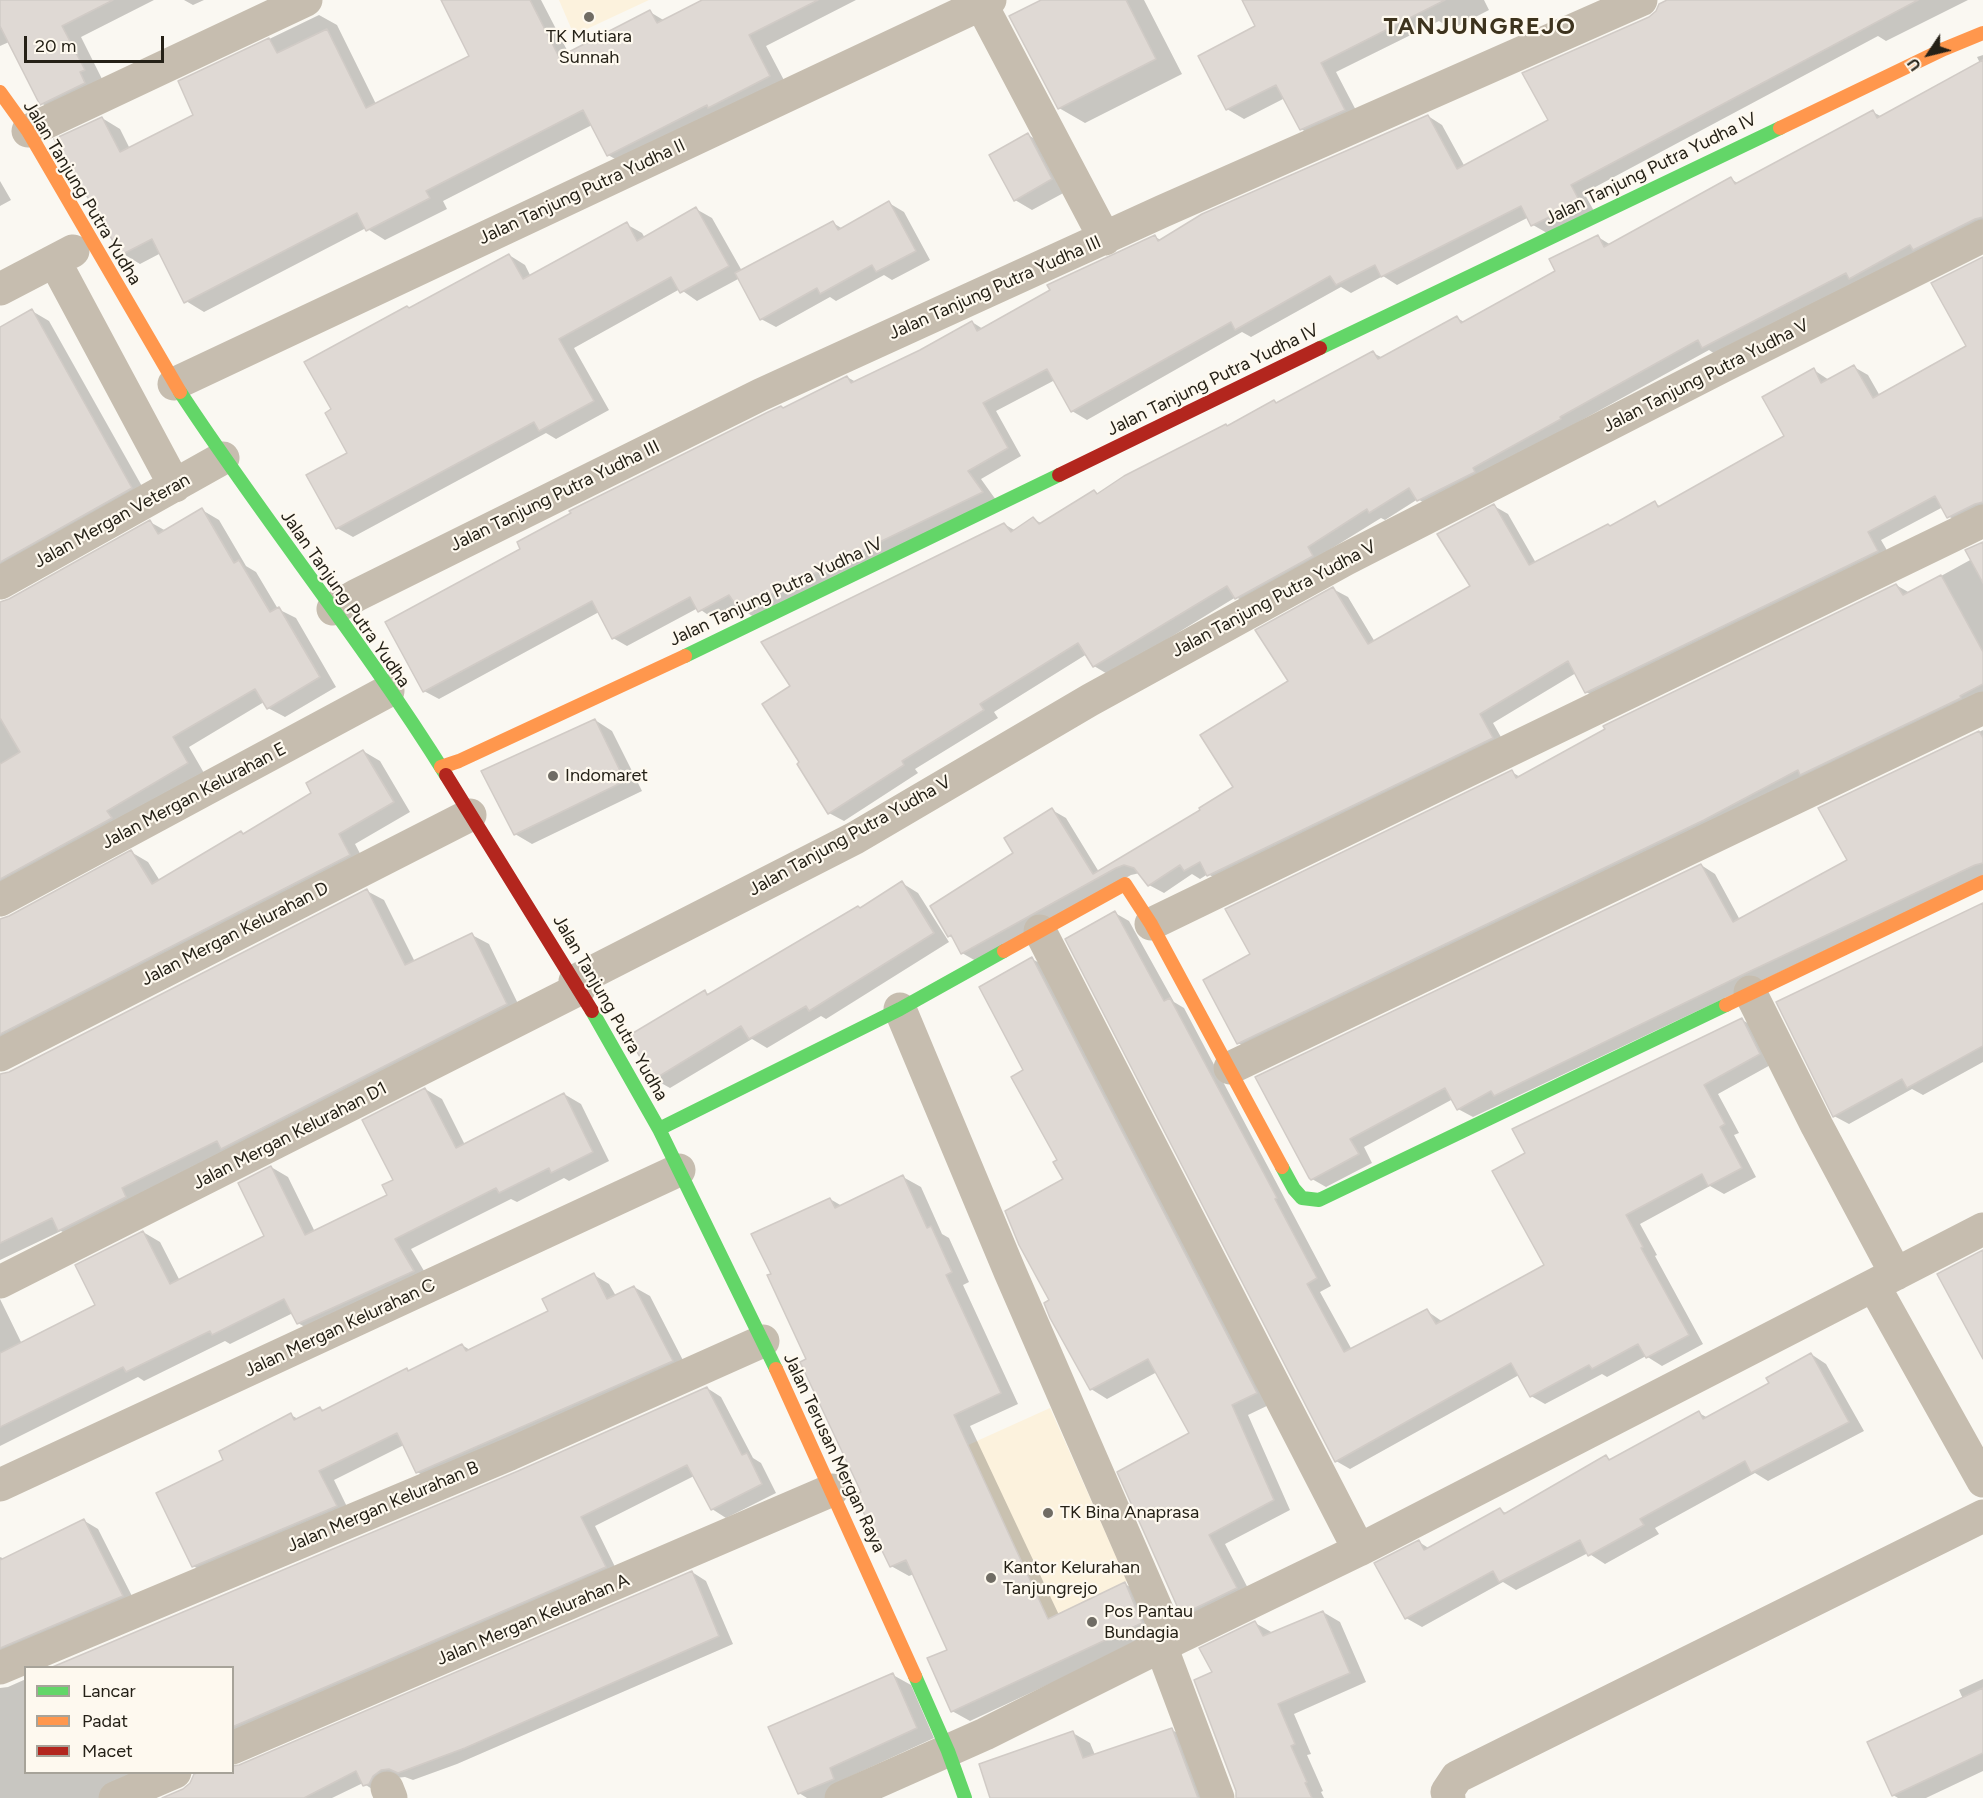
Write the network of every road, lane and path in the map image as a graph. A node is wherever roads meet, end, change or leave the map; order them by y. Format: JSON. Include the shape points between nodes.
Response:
{"nodes":[{"id":1,"x":306,"y":0,"type":"edge"},
{"id":2,"x":1641,"y":0,"type":"edge"},
{"id":3,"x":984,"y":1,"type":"edge"},
{"id":4,"x":1983,"y":33,"type":"edge"},
{"id":5,"x":0,"y":92,"type":"edge"},
{"id":6,"x":28,"y":131,"type":"junction"},
{"id":7,"x":1983,"y":236,"type":"edge"},
{"id":8,"x":1105,"y":238,"type":"junction"},
{"id":9,"x":92,"y":242,"type":"junction"},
{"id":10,"x":55,"y":262,"type":"junction"},
{"id":11,"x":0,"y":289,"type":"edge"},
{"id":12,"x":174,"y":384,"type":"junction"},
{"id":13,"x":224,"y":458,"type":"junction"},
{"id":14,"x":175,"y":486,"type":"junction"},
{"id":15,"x":1983,"y":521,"type":"edge"},
{"id":16,"x":0,"y":584,"type":"edge"},
{"id":17,"x":345,"y":602,"type":"junction"},
{"id":18,"x":387,"y":691,"type":"junction"},
{"id":19,"x":1983,"y":708,"type":"edge"},
{"id":20,"x":441,"y":767,"type":"junction"},
{"id":21,"x":470,"y":815,"type":"junction"},
{"id":22,"x":1983,"y":882,"type":"edge"},
{"id":23,"x":0,"y":900,"type":"edge"},
{"id":24,"x":1151,"y":924,"type":"junction"},
{"id":25,"x":1040,"y":931,"type":"junction"},
{"id":26,"x":577,"y":985,"type":"junction"},
{"id":27,"x":1750,"y":992,"type":"junction"},
{"id":28,"x":900,"y":1009,"type":"junction"},
{"id":29,"x":0,"y":1055,"type":"edge"},
{"id":30,"x":1230,"y":1068,"type":"junction"},
{"id":31,"x":659,"y":1129,"type":"junction"},
{"id":32,"x":680,"y":1170,"type":"junction"},
{"id":33,"x":1983,"y":1229,"type":"edge"},
{"id":34,"x":1885,"y":1280,"type":"junction"},
{"id":35,"x":0,"y":1282,"type":"edge"},
{"id":36,"x":763,"y":1341,"type":"junction"},
{"id":37,"x":1983,"y":1481,"type":"edge"},
{"id":38,"x":0,"y":1485,"type":"edge"},
{"id":39,"x":832,"y":1490,"type":"junction"},
{"id":40,"x":1983,"y":1516,"type":"edge"},
{"id":41,"x":1359,"y":1550,"type":"junction"},
{"id":42,"x":1166,"y":1644,"type":"junction"},
{"id":43,"x":0,"y":1668,"type":"edge"},
{"id":44,"x":234,"y":1747,"type":"edge"},
{"id":45,"x":948,"y":1751,"type":"junction"},
{"id":46,"x":173,"y":1774,"type":"edge"},
{"id":47,"x":115,"y":1798,"type":"edge"},
{"id":48,"x":841,"y":1798,"type":"edge"},
{"id":49,"x":965,"y":1798,"type":"edge"},
{"id":50,"x":1218,"y":1798,"type":"edge"},
{"id":51,"x":1449,"y":1798,"type":"edge"}],
"edges":[{"from":1,"to":6,"type":"street"},
{"from":2,"to":8,"type":"street","name":"Jalan Tanjung Putra Yudha III"},
{"from":3,"to":8,"type":"street"},
{"from":3,"to":12,"type":"street","name":"Jalan Tanjung Putra Yudha II"},
{"from":4,"to":20,"type":"street","name":"Jalan Tanjung Putra Yudha IV","via":[[1443,288],[763,620]]},
{"from":5,"to":6,"type":"street","name":"Jalan Tanjung Putra Yudha"},
{"from":6,"to":9,"type":"street","name":"Jalan Tanjung Putra Yudha"},
{"from":7,"to":26,"type":"street","name":"Jalan Tanjung Putra Yudha V","via":[[1346,559],[1090,699],[855,838]]},
{"from":8,"to":17,"type":"street","name":"Jalan Tanjung Putra Yudha III","via":[[760,395]]},
{"from":9,"to":10,"type":"street"},
{"from":9,"to":12,"type":"street","name":"Jalan Tanjung Putra Yudha"},
{"from":10,"to":11,"type":"street"},
{"from":10,"to":14,"type":"street"},
{"from":12,"to":13,"type":"street","name":"Jalan Tanjung Putra Yudha"},
{"from":13,"to":14,"type":"street","name":"Jalan Mergan Veteran"},
{"from":13,"to":17,"type":"street","name":"Jalan Tanjung Putra Yudha"},
{"from":14,"to":16,"type":"street","name":"Jalan Mergan Veteran"},
{"from":15,"to":24,"type":"street"},
{"from":17,"to":18,"type":"street","name":"Jalan Tanjung Putra Yudha"},
{"from":18,"to":20,"type":"street","name":"Jalan Tanjung Putra Yudha"},
{"from":18,"to":23,"type":"street","name":"Jalan Mergan Kelurahan E"},
{"from":19,"to":30,"type":"street"},
{"from":20,"to":21,"type":"street","name":"Jalan Tanjung Putra Yudha"},
{"from":21,"to":26,"type":"street","name":"Jalan Tanjung Putra Yudha"},
{"from":21,"to":29,"type":"street","name":"Jalan Mergan Kelurahan D"},
{"from":22,"to":27,"type":"street"},
{"from":24,"to":25,"type":"street","via":[[1125,884]]},
{"from":24,"to":30,"type":"street"},
{"from":25,"to":28,"type":"street"},
{"from":25,"to":41,"type":"street"},
{"from":26,"to":31,"type":"street","name":"Jalan Tanjung Putra Yudha"},
{"from":26,"to":35,"type":"street","name":"Jalan Mergan Kelurahan D1"},
{"from":27,"to":30,"type":"street","via":[[1319,1200],[1302,1198],[1294,1189]]},
{"from":27,"to":34,"type":"street"},
{"from":28,"to":31,"type":"street"},
{"from":28,"to":42,"type":"street"},
{"from":31,"to":32,"type":"street","name":"Jalan Terusan Mergan Raya"},
{"from":32,"to":36,"type":"street","name":"Jalan Terusan Mergan Raya"},
{"from":32,"to":38,"type":"street","name":"Jalan Mergan Kelurahan C"},
{"from":33,"to":34,"type":"street"},
{"from":34,"to":37,"type":"street"},
{"from":34,"to":41,"type":"street"},
{"from":36,"to":39,"type":"street","name":"Jalan Terusan Mergan Raya"},
{"from":36,"to":43,"type":"street","name":"Jalan Mergan Kelurahan B","via":[[510,1454]]},
{"from":39,"to":44,"type":"street","name":"Jalan Mergan Kelurahan A"},
{"from":39,"to":45,"type":"street","name":"Jalan Terusan Mergan Raya"},
{"from":40,"to":51,"type":"street","via":[[1457,1777],[1447,1792]]},
{"from":41,"to":42,"type":"street"},
{"from":42,"to":45,"type":"street"},
{"from":42,"to":50,"type":"street"},
{"from":45,"to":48,"type":"street"},
{"from":45,"to":49,"type":"street","name":"Jalan Terusan Mergan Raya"},
{"from":46,"to":47,"type":"street"}]}
